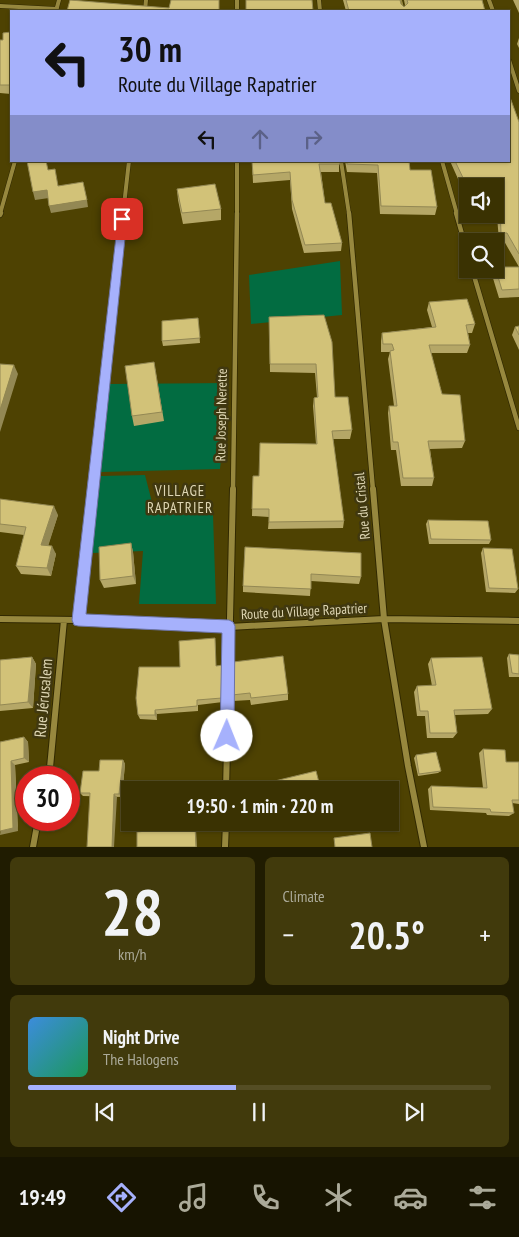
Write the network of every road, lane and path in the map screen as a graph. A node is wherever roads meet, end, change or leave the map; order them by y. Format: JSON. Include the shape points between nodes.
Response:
{"nodes":[{"id":1,"x":59,"y":0,"type":"edge"},
{"id":2,"x":0,"y":6,"type":"edge"},
{"id":3,"x":56,"y":10,"type":"edge"},
{"id":4,"x":510,"y":63,"type":"edge"},
{"id":5,"x":519,"y":91,"type":"edge"},
{"id":6,"x":15,"y":162,"type":"edge"},
{"id":7,"x":129,"y":162,"type":"edge"},
{"id":8,"x":236,"y":162,"type":"edge"},
{"id":9,"x":341,"y":162,"type":"edge"},
{"id":10,"x":442,"y":162,"type":"edge"},
{"id":11,"x":0,"y":215,"type":"edge"},
{"id":12,"x":462,"y":233,"type":"edge"},
{"id":13,"x":475,"y":278,"type":"edge"},
{"id":14,"x":519,"y":428,"type":"edge"},
{"id":15,"x":0,"y":620,"type":"edge"},
{"id":16,"x":64,"y":620,"type":"junction"},
{"id":17,"x":78,"y":620,"type":"junction"},
{"id":18,"x":384,"y":620,"type":"junction"},
{"id":19,"x":519,"y":621,"type":"edge"},
{"id":20,"x":229,"y":626,"type":"junction"},
{"id":21,"x":50,"y":766,"type":"edge"},
{"id":22,"x":226,"y":781,"type":"edge"},
{"id":23,"x":36,"y":831,"type":"edge"},
{"id":24,"x":226,"y":831,"type":"edge"},
{"id":25,"x":33,"y":847,"type":"edge"},
{"id":26,"x":226,"y":847,"type":"edge"},
{"id":27,"x":424,"y":847,"type":"edge"}],
"edges":[{"from":1,"to":3,"type":"street"},
{"from":2,"to":3,"type":"street"},
{"from":4,"to":5,"type":"street"},
{"from":6,"to":11,"type":"street"},
{"from":7,"to":17,"type":"street"},
{"from":8,"to":20,"type":"street","name":"Rue Joseph Nerette"},
{"from":9,"to":18,"type":"street","name":"Rue du Cristal","via":[[350,223]]},
{"from":10,"to":12,"type":"street"},
{"from":13,"to":14,"type":"street"},
{"from":15,"to":16,"type":"street","name":"Route du Village Rapatrier"},
{"from":16,"to":17,"type":"street","name":"Route du Village Rapatrier"},
{"from":16,"to":21,"type":"street","name":"Rue Jérusalem"},
{"from":17,"to":20,"type":"street","name":"Route du Village Rapatrier"},
{"from":18,"to":19,"type":"street","name":"Route du Village Rapatrier"},
{"from":18,"to":20,"type":"street","name":"Route du Village Rapatrier"},
{"from":18,"to":27,"type":"street","name":"Rue du Cristal"},
{"from":20,"to":22,"type":"street","name":"Rue Joseph Nerette"},
{"from":23,"to":25,"type":"street"},
{"from":24,"to":26,"type":"street"}]}
